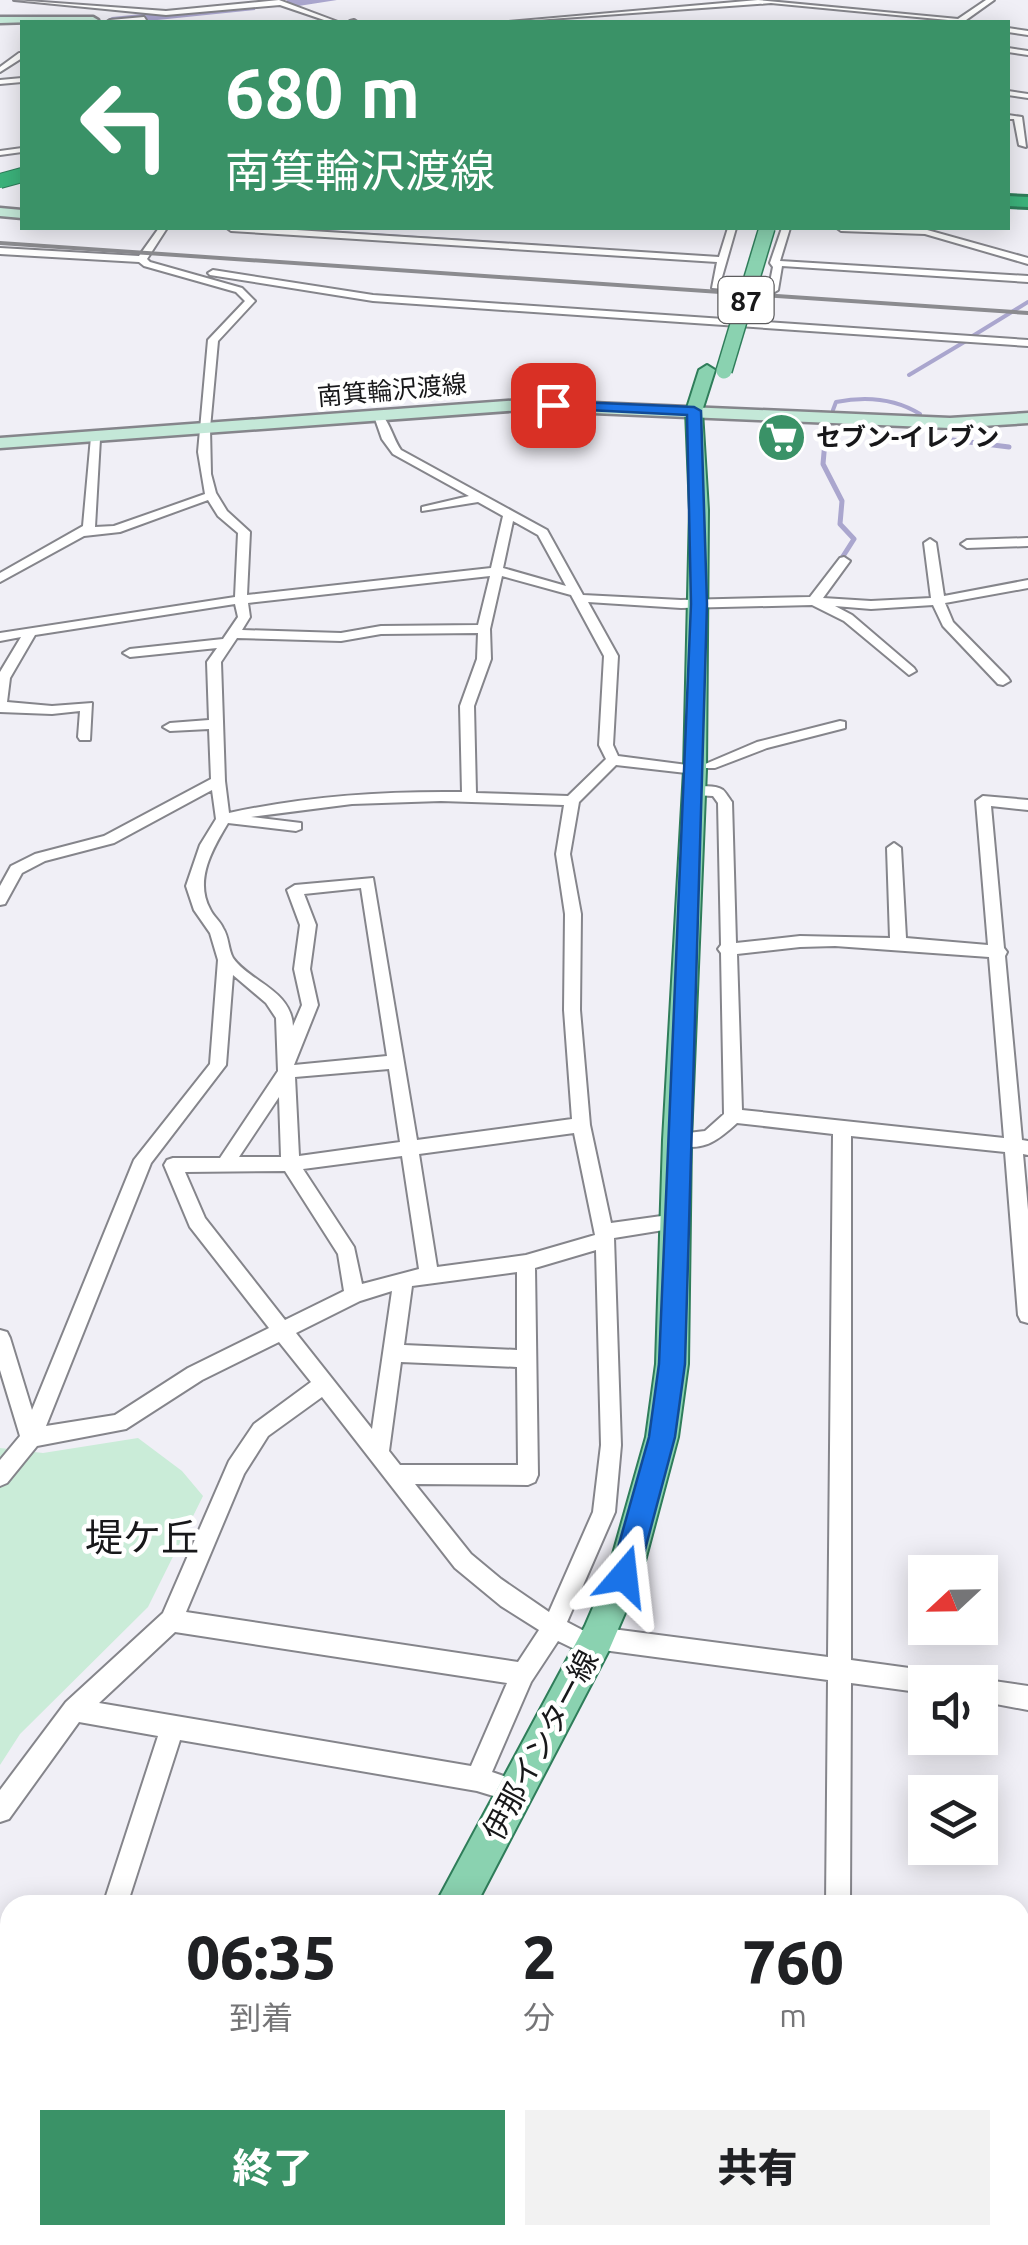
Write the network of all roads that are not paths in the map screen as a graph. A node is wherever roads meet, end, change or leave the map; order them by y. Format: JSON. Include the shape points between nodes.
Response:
{"nodes":[{"id":1,"x":17,"y":0,"type":"edge"},
{"id":2,"x":992,"y":0,"type":"edge"},
{"id":3,"x":778,"y":1,"type":"edge"},
{"id":4,"x":280,"y":3,"type":"edge"},
{"id":5,"x":99,"y":4,"type":"edge"},
{"id":6,"x":398,"y":17,"type":"dead end"},
{"id":7,"x":128,"y":20,"type":"edge"},
{"id":8,"x":329,"y":20,"type":"edge"},
{"id":9,"x":403,"y":20,"type":"edge"},
{"id":10,"x":586,"y":20,"type":"edge"},
{"id":11,"x":944,"y":20,"type":"edge"},
{"id":12,"x":964,"y":20,"type":"edge"},
{"id":13,"x":19,"y":59,"type":"edge"},
{"id":14,"x":0,"y":60,"type":"edge"},
{"id":15,"x":0,"y":70,"type":"edge"},
{"id":16,"x":0,"y":93,"type":"edge"},
{"id":17,"x":11,"y":93,"type":"dead end"},
{"id":18,"x":1024,"y":123,"type":"edge"},
{"id":19,"x":1025,"y":146,"type":"edge"},
{"id":20,"x":162,"y":230,"type":"edge"},
{"id":21,"x":267,"y":230,"type":"edge"},
{"id":22,"x":503,"y":230,"type":"edge"},
{"id":23,"x":731,"y":230,"type":"edge"},
{"id":24,"x":752,"y":230,"type":"edge"},
{"id":25,"x":767,"y":230,"type":"edge"},
{"id":26,"x":785,"y":230,"type":"edge"},
{"id":27,"x":877,"y":230,"type":"edge"},
{"id":28,"x":920,"y":230,"type":"edge"},
{"id":29,"x":932,"y":233,"type":"junction"},
{"id":30,"x":498,"y":243,"type":"junction"},
{"id":31,"x":979,"y":246,"type":"junction"},
{"id":32,"x":1028,"y":250,"type":"edge"},
{"id":33,"x":0,"y":251,"type":"edge"},
{"id":34,"x":142,"y":259,"type":"junction"},
{"id":35,"x":722,"y":260,"type":"junction"},
{"id":36,"x":1028,"y":261,"type":"edge"},
{"id":37,"x":775,"y":263,"type":"junction"},
{"id":38,"x":153,"y":267,"type":"junction"},
{"id":39,"x":1028,"y":279,"type":"edge"},
{"id":40,"x":1028,"y":344,"type":"edge"},
{"id":41,"x":715,"y":370,"type":"junction"},
{"id":42,"x":694,"y":411,"type":"junction"},
{"id":43,"x":714,"y":412,"type":"junction"},
{"id":44,"x":379,"y":416,"type":"junction"},
{"id":45,"x":1028,"y":418,"type":"edge"},
{"id":46,"x":206,"y":430,"type":"junction"},
{"id":47,"x":95,"y":439,"type":"junction"},
{"id":48,"x":0,"y":443,"type":"edge"},
{"id":49,"x":212,"y":495,"type":"junction"},
{"id":50,"x":478,"y":498,"type":"junction"},
{"id":51,"x":426,"y":509,"type":"dead end"},
{"id":52,"x":699,"y":510,"type":"junction"},
{"id":53,"x":509,"y":514,"type":"junction"},
{"id":54,"x":84,"y":532,"type":"junction"},
{"id":55,"x":930,"y":542,"type":"dead end"},
{"id":56,"x":1028,"y":542,"type":"edge"},
{"id":57,"x":967,"y":544,"type":"dead end"},
{"id":58,"x":844,"y":561,"type":"dead end"},
{"id":59,"x":499,"y":571,"type":"junction"},
{"id":60,"x":0,"y":578,"type":"edge"},
{"id":61,"x":1028,"y":584,"type":"edge"},
{"id":62,"x":577,"y":594,"type":"junction"},
{"id":63,"x":241,"y":600,"type":"junction"},
{"id":64,"x":814,"y":601,"type":"junction"},
{"id":65,"x":938,"y":601,"type":"junction"},
{"id":66,"x":699,"y":604,"type":"junction"},
{"id":67,"x":484,"y":629,"type":"junction"},
{"id":68,"x":30,"y":633,"type":"junction"},
{"id":69,"x":0,"y":637,"type":"edge"},
{"id":70,"x":230,"y":639,"type":"junction"},
{"id":71,"x":130,"y":653,"type":"dead end"},
{"id":72,"x":909,"y":671,"type":"dead end"},
{"id":73,"x":1003,"y":681,"type":"dead end"},
{"id":74,"x":1,"y":707,"type":"edge"},
{"id":75,"x":216,"y":724,"type":"junction"},
{"id":76,"x":840,"y":725,"type":"dead end"},
{"id":77,"x":170,"y":728,"type":"dead end"},
{"id":78,"x":84,"y":737,"type":"dead end"},
{"id":79,"x":614,"y":760,"type":"junction"},
{"id":80,"x":699,"y":775,"type":"junction"},
{"id":81,"x":218,"y":781,"type":"junction"},
{"id":82,"x":469,"y":795,"type":"junction"},
{"id":83,"x":572,"y":801,"type":"junction"},
{"id":84,"x":1028,"y":804,"type":"edge"},
{"id":85,"x":223,"y":819,"type":"junction"},
{"id":86,"x":296,"y":826,"type":"dead end"},
{"id":87,"x":894,"y":848,"type":"dead end"},
{"id":88,"x":0,"y":900,"type":"edge"},
{"id":89,"x":898,"y":942,"type":"junction"},
{"id":90,"x":726,"y":949,"type":"junction"},
{"id":91,"x":999,"y":952,"type":"junction"},
{"id":92,"x":226,"y":960,"type":"junction"},
{"id":93,"x":393,"y":1062,"type":"junction"},
{"id":94,"x":286,"y":1066,"type":"junction"},
{"id":95,"x":733,"y":1116,"type":"junction"},
{"id":96,"x":581,"y":1125,"type":"junction"},
{"id":97,"x":842,"y":1128,"type":"junction"},
{"id":98,"x":677,"y":1140,"type":"junction"},
{"id":99,"x":1020,"y":1147,"type":"edge"},
{"id":100,"x":408,"y":1149,"type":"junction"},
{"id":101,"x":143,"y":1160,"type":"junction"},
{"id":102,"x":226,"y":1163,"type":"junction"},
{"id":103,"x":290,"y":1164,"type":"junction"},
{"id":104,"x":173,"y":1165,"type":"junction"},
{"id":105,"x":676,"y":1222,"type":"junction"},
{"id":106,"x":604,"y":1236,"type":"junction"},
{"id":107,"x":526,"y":1263,"type":"junction"},
{"id":108,"x":429,"y":1274,"type":"junction"},
{"id":109,"x":403,"y":1279,"type":"junction"},
{"id":110,"x":354,"y":1296,"type":"junction"},
{"id":111,"x":1028,"y":1315,"type":"edge"},
{"id":112,"x":280,"y":1330,"type":"junction"},
{"id":113,"x":0,"y":1338,"type":"edge"},
{"id":114,"x":395,"y":1353,"type":"junction"},
{"id":115,"x":526,"y":1360,"type":"junction"},
{"id":116,"x":324,"y":1384,"type":"junction"},
{"id":117,"x":31,"y":1438,"type":"junction"},
{"id":118,"x":380,"y":1452,"type":"junction"},
{"id":119,"x":394,"y":1474,"type":"junction"},
{"id":120,"x":0,"y":1476,"type":"edge"},
{"id":121,"x":171,"y":1621,"type":"junction"},
{"id":122,"x":553,"y":1628,"type":"junction"},
{"id":123,"x":595,"y":1643,"type":"junction"},
{"id":124,"x":839,"y":1668,"type":"junction"},
{"id":125,"x":523,"y":1674,"type":"junction"},
{"id":126,"x":908,"y":1678,"type":"edge"},
{"id":127,"x":998,"y":1693,"type":"edge"},
{"id":128,"x":1028,"y":1698,"type":"edge"},
{"id":129,"x":74,"y":1710,"type":"junction"},
{"id":130,"x":173,"y":1727,"type":"junction"},
{"id":131,"x":477,"y":1779,"type":"junction"},
{"id":132,"x":513,"y":1790,"type":"junction"},
{"id":133,"x":0,"y":1810,"type":"edge"},
{"id":134,"x":118,"y":1895,"type":"edge"},
{"id":135,"x":460,"y":1895,"type":"edge"},
{"id":136,"x":838,"y":1895,"type":"edge"}],
"edges":[{"from":1,"to":5,"type":"street"},
{"from":2,"to":12,"type":"street"},
{"from":3,"to":10,"type":"street"},
{"from":3,"to":11,"type":"street"},
{"from":4,"to":5,"type":"street","via":[[166,13]]},
{"from":4,"to":7,"type":"street"},
{"from":4,"to":8,"type":"street"},
{"from":6,"to":9,"type":"street"},
{"from":13,"to":14,"type":"street"},
{"from":13,"to":15,"type":"street"},
{"from":16,"to":17,"type":"street"},
{"from":18,"to":19,"type":"street"},
{"from":20,"to":34,"type":"street"},
{"from":21,"to":30,"type":"street"},
{"from":22,"to":30,"type":"street"},
{"from":23,"to":35,"type":"street"},
{"from":24,"to":41,"type":"main road","name":"伊那インター線","number":"87"},
{"from":25,"to":41,"type":"main road","name":"伊那インター線","number":"87","bridge":true},
{"from":26,"to":37,"type":"street"},
{"from":27,"to":29,"type":"street"},
{"from":28,"to":29,"type":"street"},
{"from":29,"to":31,"type":"street"},
{"from":30,"to":35,"type":"street"},
{"from":31,"to":32,"type":"street"},
{"from":31,"to":36,"type":"street"},
{"from":33,"to":34,"type":"street"},
{"from":34,"to":38,"type":"street"},
{"from":35,"to":37,"type":"street","via":[[714,286],[773,290]]},
{"from":37,"to":39,"type":"street"},
{"from":38,"to":40,"type":"street","via":[[373,298]]},
{"from":38,"to":46,"type":"street","via":[[248,298],[212,340]]},
{"from":41,"to":42,"type":"main road","name":"伊那インター線","number":"87"},
{"from":41,"to":43,"type":"main road","name":"伊那インター線","number":"87"},
{"from":42,"to":43,"type":"main road","name":"南箕輪沢渡線"},
{"from":42,"to":44,"type":"main road","name":"南箕輪沢渡線","via":[[522,405]]},
{"from":42,"to":52,"type":"main road","name":"伊那インター線","number":"87"},
{"from":43,"to":45,"type":"main road","name":"南箕輪沢渡線","via":[[950,423]]},
{"from":43,"to":52,"type":"main road","name":"伊那インター線","number":"87"},
{"from":44,"to":46,"type":"main road","name":"南箕輪沢渡線"},
{"from":44,"to":50,"type":"street","via":[[397,452]]},
{"from":46,"to":47,"type":"main road","name":"南箕輪沢渡線"},
{"from":46,"to":49,"type":"street"},
{"from":47,"to":48,"type":"main road","name":"南箕輪沢渡線"},
{"from":47,"to":54,"type":"street"},
{"from":49,"to":54,"type":"street","via":[[116,528]]},
{"from":49,"to":63,"type":"street","via":[[221,514],[244,532]]},
{"from":50,"to":51,"type":"street"},
{"from":50,"to":53,"type":"street"},
{"from":52,"to":66,"type":"main road","name":"伊那インター線","number":"87"},
{"from":53,"to":59,"type":"street"},
{"from":53,"to":62,"type":"street","via":[[542,532]]},
{"from":54,"to":60,"type":"street"},
{"from":55,"to":65,"type":"street"},
{"from":56,"to":57,"type":"street"},
{"from":58,"to":64,"type":"street"},
{"from":59,"to":62,"type":"street"},
{"from":59,"to":63,"type":"street"},
{"from":59,"to":67,"type":"street"},
{"from":61,"to":65,"type":"street"},
{"from":62,"to":66,"type":"street"},
{"from":62,"to":79,"type":"street","via":[[612,656],[606,745]]},
{"from":63,"to":68,"type":"street"},
{"from":63,"to":70,"type":"street","via":[[244,617]]},
{"from":64,"to":65,"type":"street"},
{"from":64,"to":66,"type":"street"},
{"from":64,"to":72,"type":"street","via":[[848,618]]},
{"from":65,"to":73,"type":"street","via":[[947,624]]},
{"from":66,"to":80,"type":"main road","name":"伊那インター線","number":"87"},
{"from":67,"to":70,"type":"street"},
{"from":67,"to":82,"type":"street","via":[[484,659],[467,706]]},
{"from":68,"to":69,"type":"street"},
{"from":68,"to":74,"type":"street","via":[[3,678]]},
{"from":70,"to":71,"type":"street"},
{"from":70,"to":75,"type":"street","via":[[214,662]]},
{"from":74,"to":78,"type":"street","via":[[87,706]]},
{"from":75,"to":77,"type":"street"},
{"from":75,"to":81,"type":"street"},
{"from":76,"to":80,"type":"street","via":[[762,745]]},
{"from":79,"to":80,"type":"street"},
{"from":79,"to":83,"type":"street"},
{"from":80,"to":90,"type":"street","via":[[725,802]]},
{"from":80,"to":98,"type":"main road","name":"伊那インター線","number":"87"},
{"from":81,"to":85,"type":"street"},
{"from":81,"to":88,"type":"street","via":[[108,840],[16,870]]},
{"from":82,"to":83,"type":"street"},
{"from":82,"to":85,"type":"street","via":[[274,806]]},
{"from":83,"to":96,"type":"street","via":[[563,854],[573,914]]},
{"from":84,"to":91,"type":"street","via":[[983,800]]},
{"from":85,"to":86,"type":"street"},
{"from":85,"to":92,"type":"street","via":[[194,886]]},
{"from":87,"to":89,"type":"street"},
{"from":89,"to":90,"type":"street"},
{"from":89,"to":91,"type":"street"},
{"from":90,"to":95,"type":"street"},
{"from":91,"to":99,"type":"street"},
{"from":92,"to":94,"type":"street","via":[[284,1017]]},
{"from":92,"to":101,"type":"street","via":[[218,1065]]},
{"from":93,"to":94,"type":"street"},
{"from":93,"to":94,"type":"street","via":[[368,882],[295,890],[308,925],[302,970],[310,1005]]},
{"from":93,"to":100,"type":"street"},
{"from":94,"to":102,"type":"street"},
{"from":94,"to":103,"type":"street"},
{"from":95,"to":97,"type":"street"},
{"from":95,"to":98,"type":"street","via":[[710,1138]]},
{"from":96,"to":100,"type":"street"},
{"from":96,"to":106,"type":"street"},
{"from":97,"to":99,"type":"street"},
{"from":97,"to":124,"type":"street"},
{"from":98,"to":105,"type":"main road","name":"伊那インター線","number":"87"},
{"from":99,"to":111,"type":"street"},
{"from":100,"to":103,"type":"street"},
{"from":100,"to":108,"type":"street"},
{"from":101,"to":104,"type":"street"},
{"from":101,"to":117,"type":"street"},
{"from":102,"to":103,"type":"street"},
{"from":102,"to":104,"type":"street"},
{"from":103,"to":110,"type":"street","via":[[347,1252]]},
{"from":104,"to":112,"type":"street","via":[[197,1222]]},
{"from":105,"to":106,"type":"street"},
{"from":105,"to":123,"type":"main road","name":"伊那インター線","number":"87","via":[[672,1364],[662,1437],[624,1576]]},
{"from":106,"to":107,"type":"street"},
{"from":106,"to":122,"type":"street","via":[[612,1445],[604,1512]]},
{"from":107,"to":108,"type":"street"},
{"from":107,"to":115,"type":"street"},
{"from":108,"to":109,"type":"street"},
{"from":109,"to":110,"type":"street"},
{"from":109,"to":114,"type":"street"},
{"from":110,"to":112,"type":"street"},
{"from":112,"to":116,"type":"street"},
{"from":112,"to":117,"type":"street","via":[[119,1422]]},
{"from":113,"to":117,"type":"street"},
{"from":114,"to":115,"type":"street"},
{"from":114,"to":118,"type":"street"},
{"from":115,"to":119,"type":"street","via":[[528,1476]]},
{"from":116,"to":118,"type":"street"},
{"from":116,"to":121,"type":"street","via":[[262,1430],[236,1468]]},
{"from":117,"to":120,"type":"street"},
{"from":118,"to":119,"type":"street"},
{"from":119,"to":122,"type":"street","via":[[463,1562]]},
{"from":121,"to":125,"type":"street"},
{"from":121,"to":129,"type":"street"},
{"from":122,"to":123,"type":"street"},
{"from":122,"to":125,"type":"street"},
{"from":123,"to":124,"type":"street"},
{"from":123,"to":132,"type":"main road","name":"伊那インター線","number":"87"},
{"from":124,"to":126,"type":"street"},
{"from":124,"to":136,"type":"street"},
{"from":125,"to":131,"type":"street"},
{"from":127,"to":128,"type":"street"},
{"from":129,"to":130,"type":"street"},
{"from":129,"to":133,"type":"street"},
{"from":130,"to":131,"type":"street"},
{"from":130,"to":134,"type":"street"},
{"from":131,"to":132,"type":"street"},
{"from":132,"to":135,"type":"main road","name":"伊那インター線","number":"87"}]}
